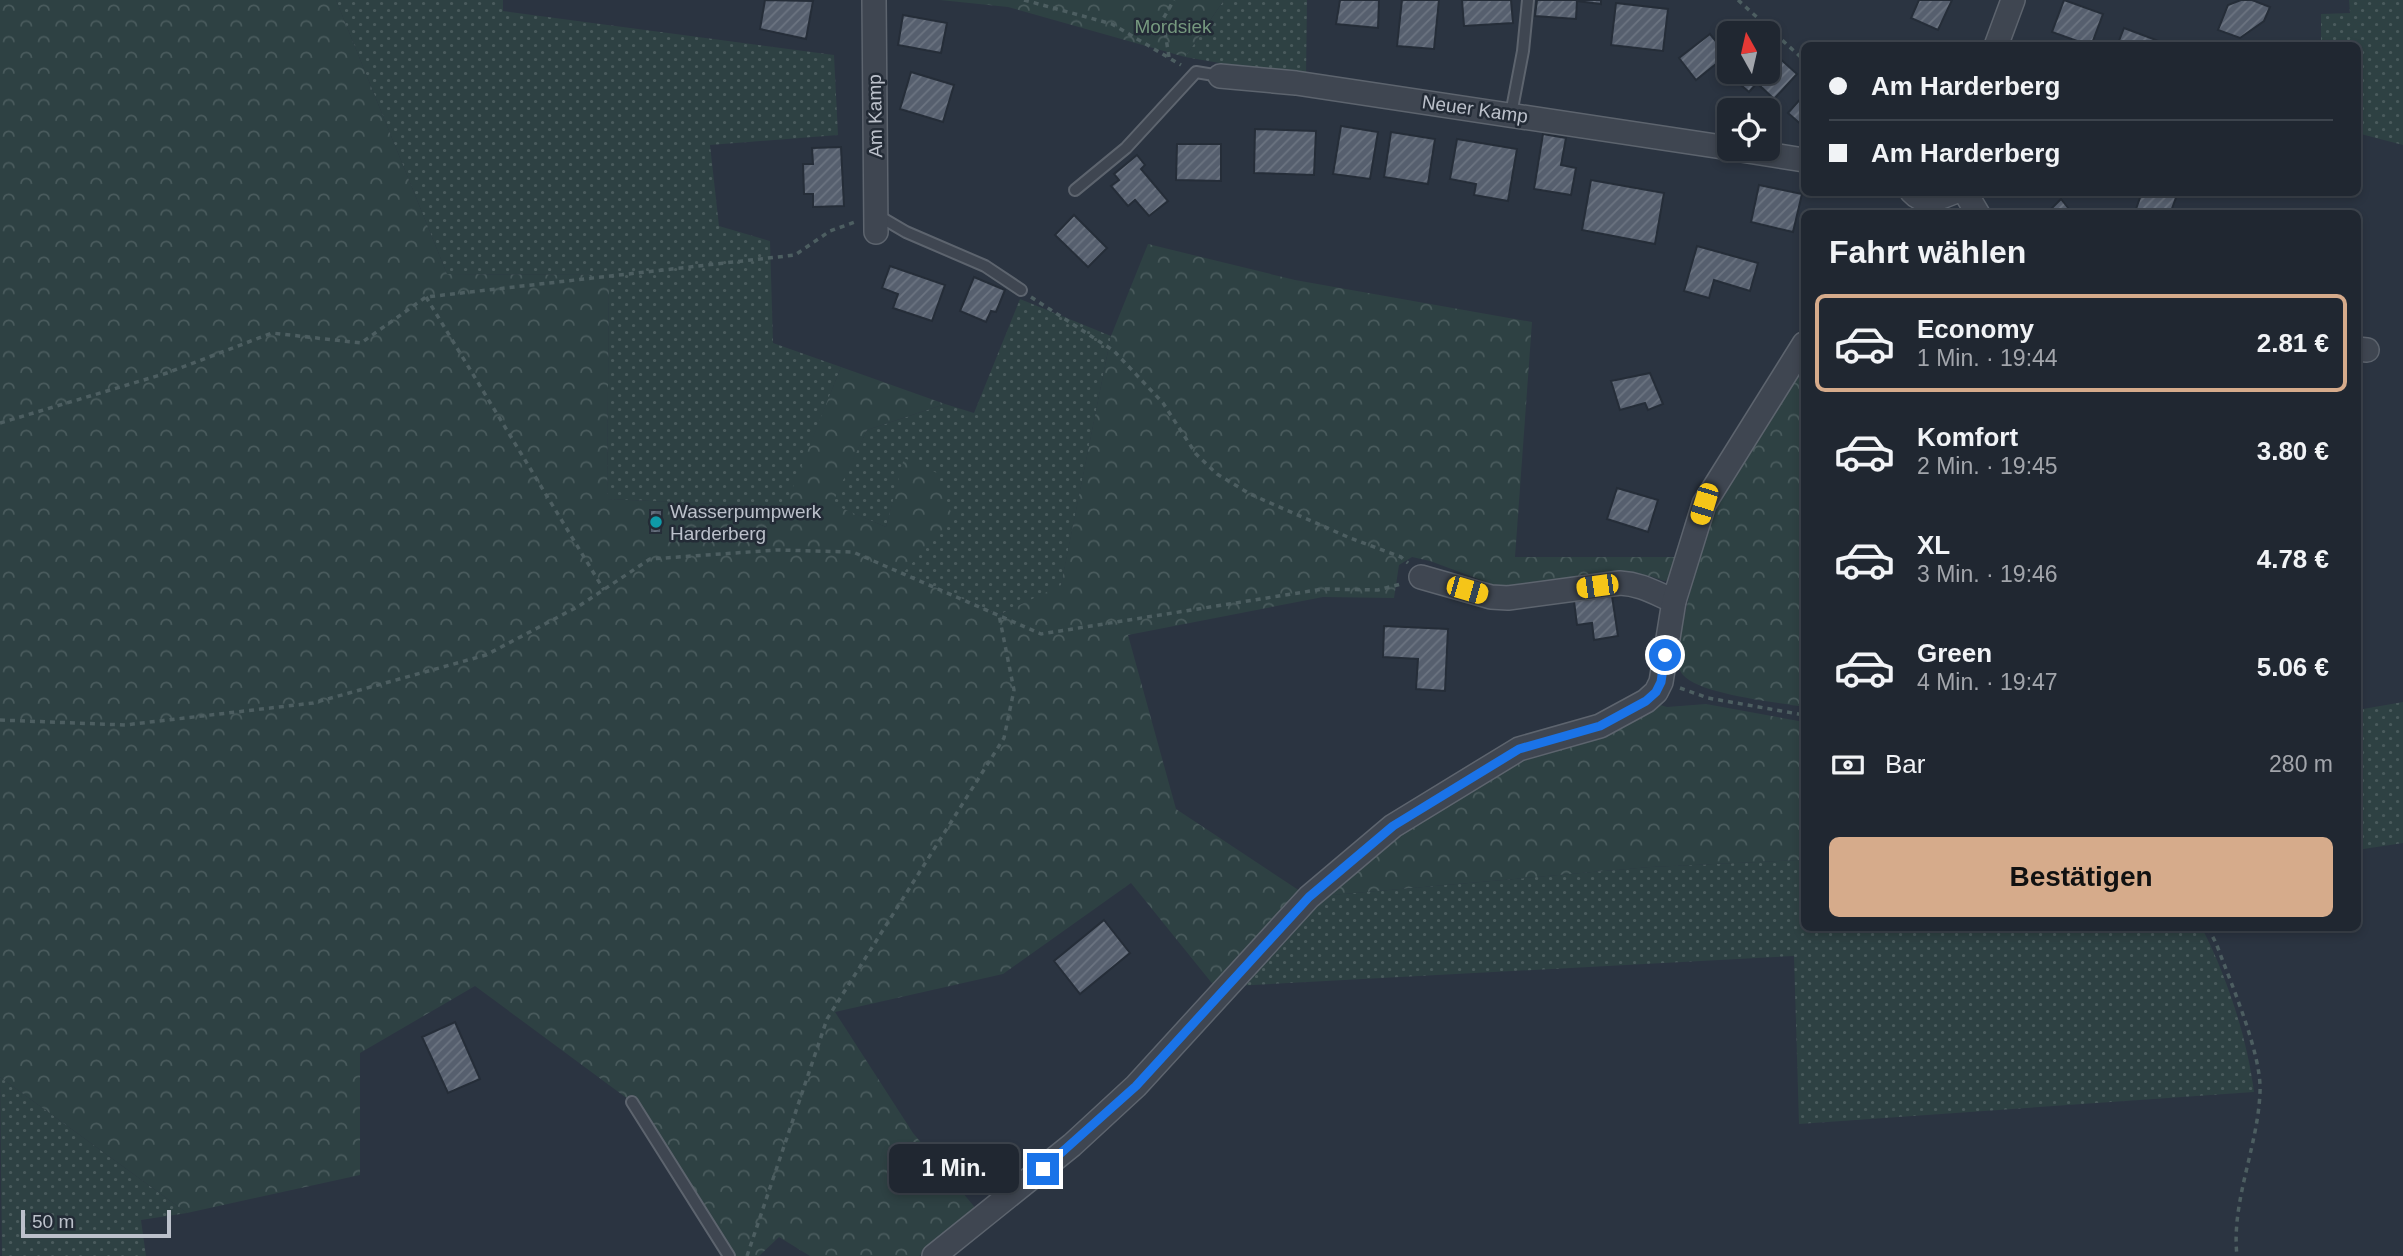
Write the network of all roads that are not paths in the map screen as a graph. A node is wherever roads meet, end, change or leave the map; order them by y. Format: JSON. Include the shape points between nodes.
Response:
{"nodes":[{"id":1,"x":874,"y":0,"type":"edge"},
{"id":2,"x":1528,"y":0,"type":"edge"},
{"id":3,"x":2013,"y":0,"type":"edge"},
{"id":4,"x":1997,"y":42,"type":"edge"},
{"id":5,"x":1220,"y":76,"type":"joint"},
{"id":6,"x":1511,"y":114,"type":"junction"},
{"id":7,"x":1717,"y":146,"type":"edge"},
{"id":8,"x":1780,"y":156,"type":"edge"},
{"id":9,"x":1801,"y":160,"type":"edge"},
{"id":10,"x":1075,"y":190,"type":"dead end"},
{"id":11,"x":1942,"y":196,"type":"edge"},
{"id":12,"x":1912,"y":201,"type":"edge"},
{"id":13,"x":876,"y":223,"type":"joint"},
{"id":14,"x":1021,"y":290,"type":"road end"},
{"id":15,"x":1801,"y":349,"type":"edge"},
{"id":16,"x":1421,"y":577,"type":"road end"},
{"id":17,"x":1674,"y":601,"type":"junction"},
{"id":18,"x":632,"y":1102,"type":"dead end"},
{"id":19,"x":729,"y":1256,"type":"edge"},
{"id":20,"x":934,"y":1256,"type":"edge"}],
"edges":[{"from":1,"to":13,"type":"street","name":"Am Kamp"},
{"from":2,"to":6,"type":"lane"},
{"from":3,"to":4,"type":"street"},
{"from":5,"to":6,"type":"street","name":"Neuer Kamp"},
{"from":5,"to":10,"type":"lane","via":[[1196,72],[1126,148]]},
{"from":6,"to":7,"type":"street","name":"Neuer Kamp"},
{"from":8,"to":9,"type":"street"},
{"from":11,"to":12,"type":"street"},
{"from":13,"to":14,"type":"lane","via":[[985,266]]},
{"from":15,"to":17,"type":"street","via":[[1704,504]]},
{"from":16,"to":17,"type":"street","via":[[1508,598],[1633,583]]},
{"from":17,"to":20,"type":"street","via":[[1661,682],[1646,701],[1600,726],[1519,749],[1393,826],[1309,897],[1136,1086],[1072,1145]]},
{"from":18,"to":19,"type":"lane"}]}
